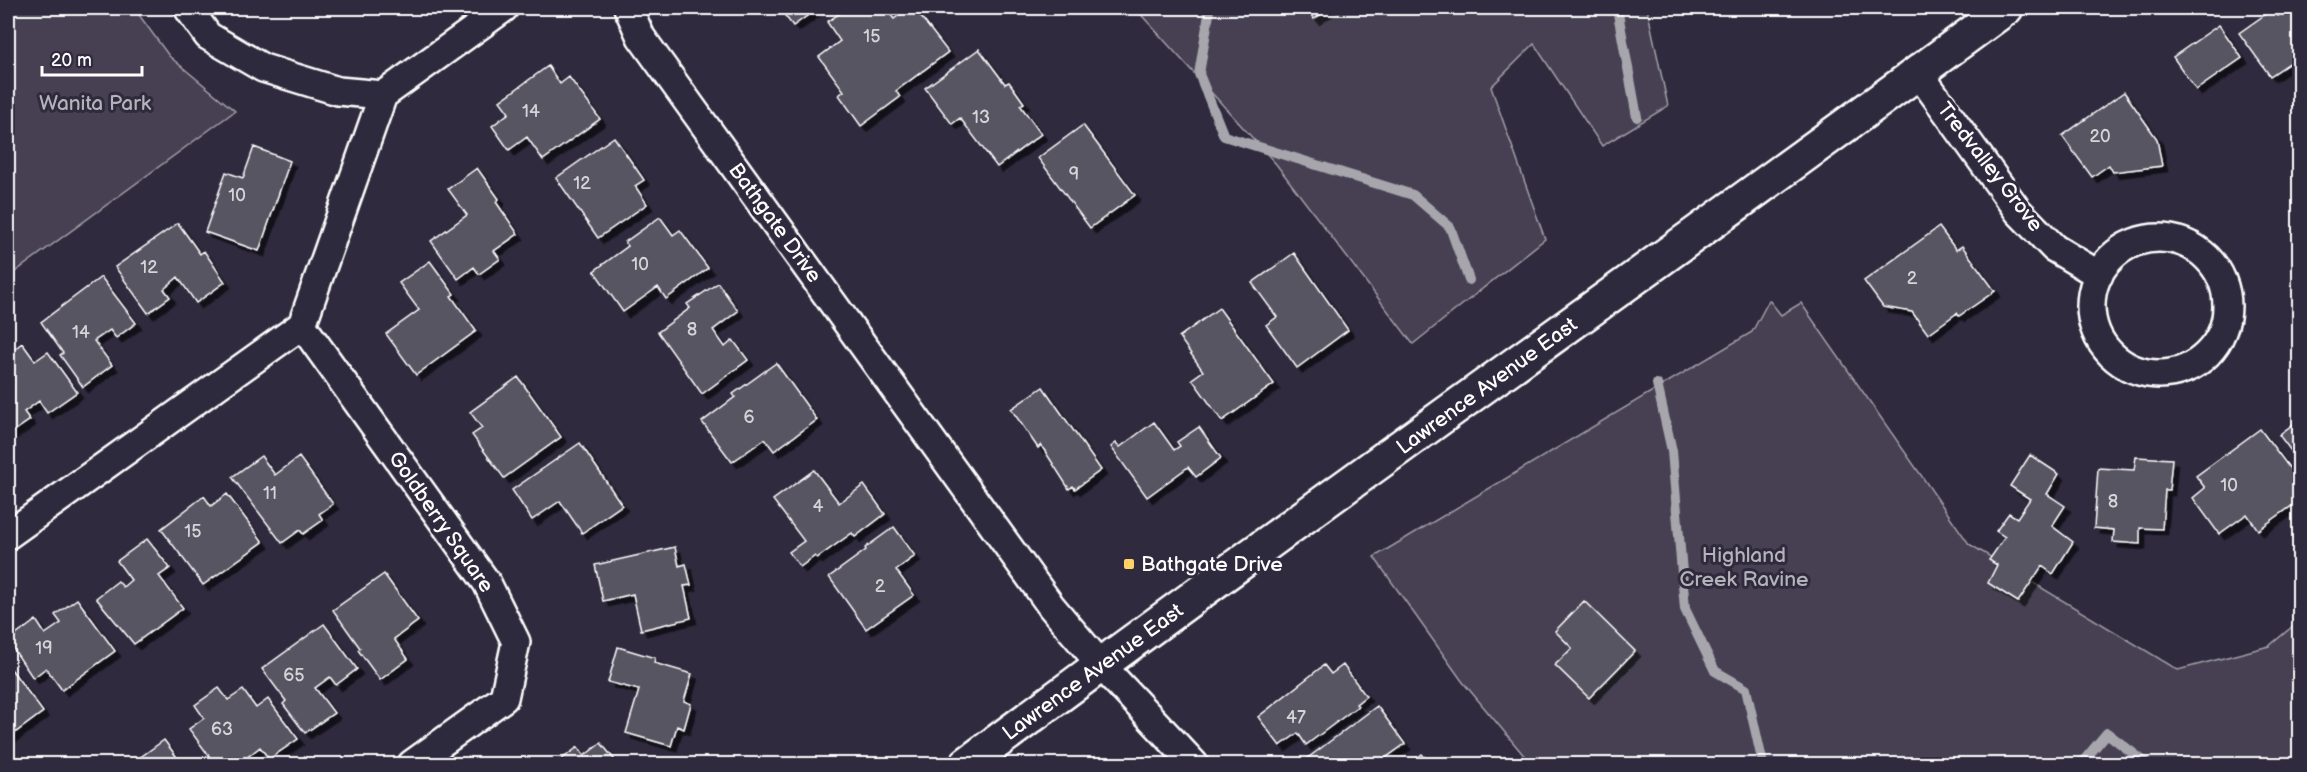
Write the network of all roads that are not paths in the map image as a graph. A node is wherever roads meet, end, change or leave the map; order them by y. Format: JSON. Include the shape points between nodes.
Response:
{"nodes":[{"id":1,"x":188,"y":8,"type":"edge"},
{"id":2,"x":504,"y":8,"type":"edge"},
{"id":3,"x":628,"y":8,"type":"edge"},
{"id":4,"x":2006,"y":8,"type":"edge"},
{"id":5,"x":1918,"y":72,"type":"junction"},
{"id":6,"x":383,"y":95,"type":"junction"},
{"id":7,"x":2099,"y":275,"type":"junction"},
{"id":8,"x":302,"y":325,"type":"junction"},
{"id":9,"x":8,"y":535,"type":"edge"},
{"id":10,"x":1101,"y":665,"type":"junction"},
{"id":11,"x":412,"y":765,"type":"edge"},
{"id":12,"x":967,"y":765,"type":"edge"},
{"id":13,"x":1194,"y":765,"type":"edge"}],
"edges":[{"from":1,"to":6,"type":"street","via":[[208,36],[263,68],[338,91]]},
{"from":2,"to":6,"type":"street"},
{"from":3,"to":10,"type":"street","name":"Bathgate Drive","via":[[641,37],[1051,606]]},
{"from":4,"to":5,"type":"main road","name":"Lawrence Avenue East"},
{"from":5,"to":7,"type":"street","name":"Tredvalley Grove","via":[[2018,212],[2054,248]]},
{"from":5,"to":10,"type":"main road","name":"Lawrence Avenue East"},
{"from":6,"to":8,"type":"street"},
{"from":7,"to":7,"type":"street","via":[[2091,297],[2093,321],[2101,343],[2117,360],[2138,371],[2161,375],[2184,370],[2204,358],[2219,339],[2226,320],[2227,298],[2221,277],[2192,246],[2150,239],[2129,245],[2111,258]]},
{"from":8,"to":9,"type":"street"},
{"from":8,"to":11,"type":"street","name":"Goldberry Square","via":[[487,584],[516,642],[504,698]]},
{"from":10,"to":12,"type":"main road","name":"Lawrence Avenue East"},
{"from":10,"to":13,"type":"street","name":"Bathgate Drive"}]}
